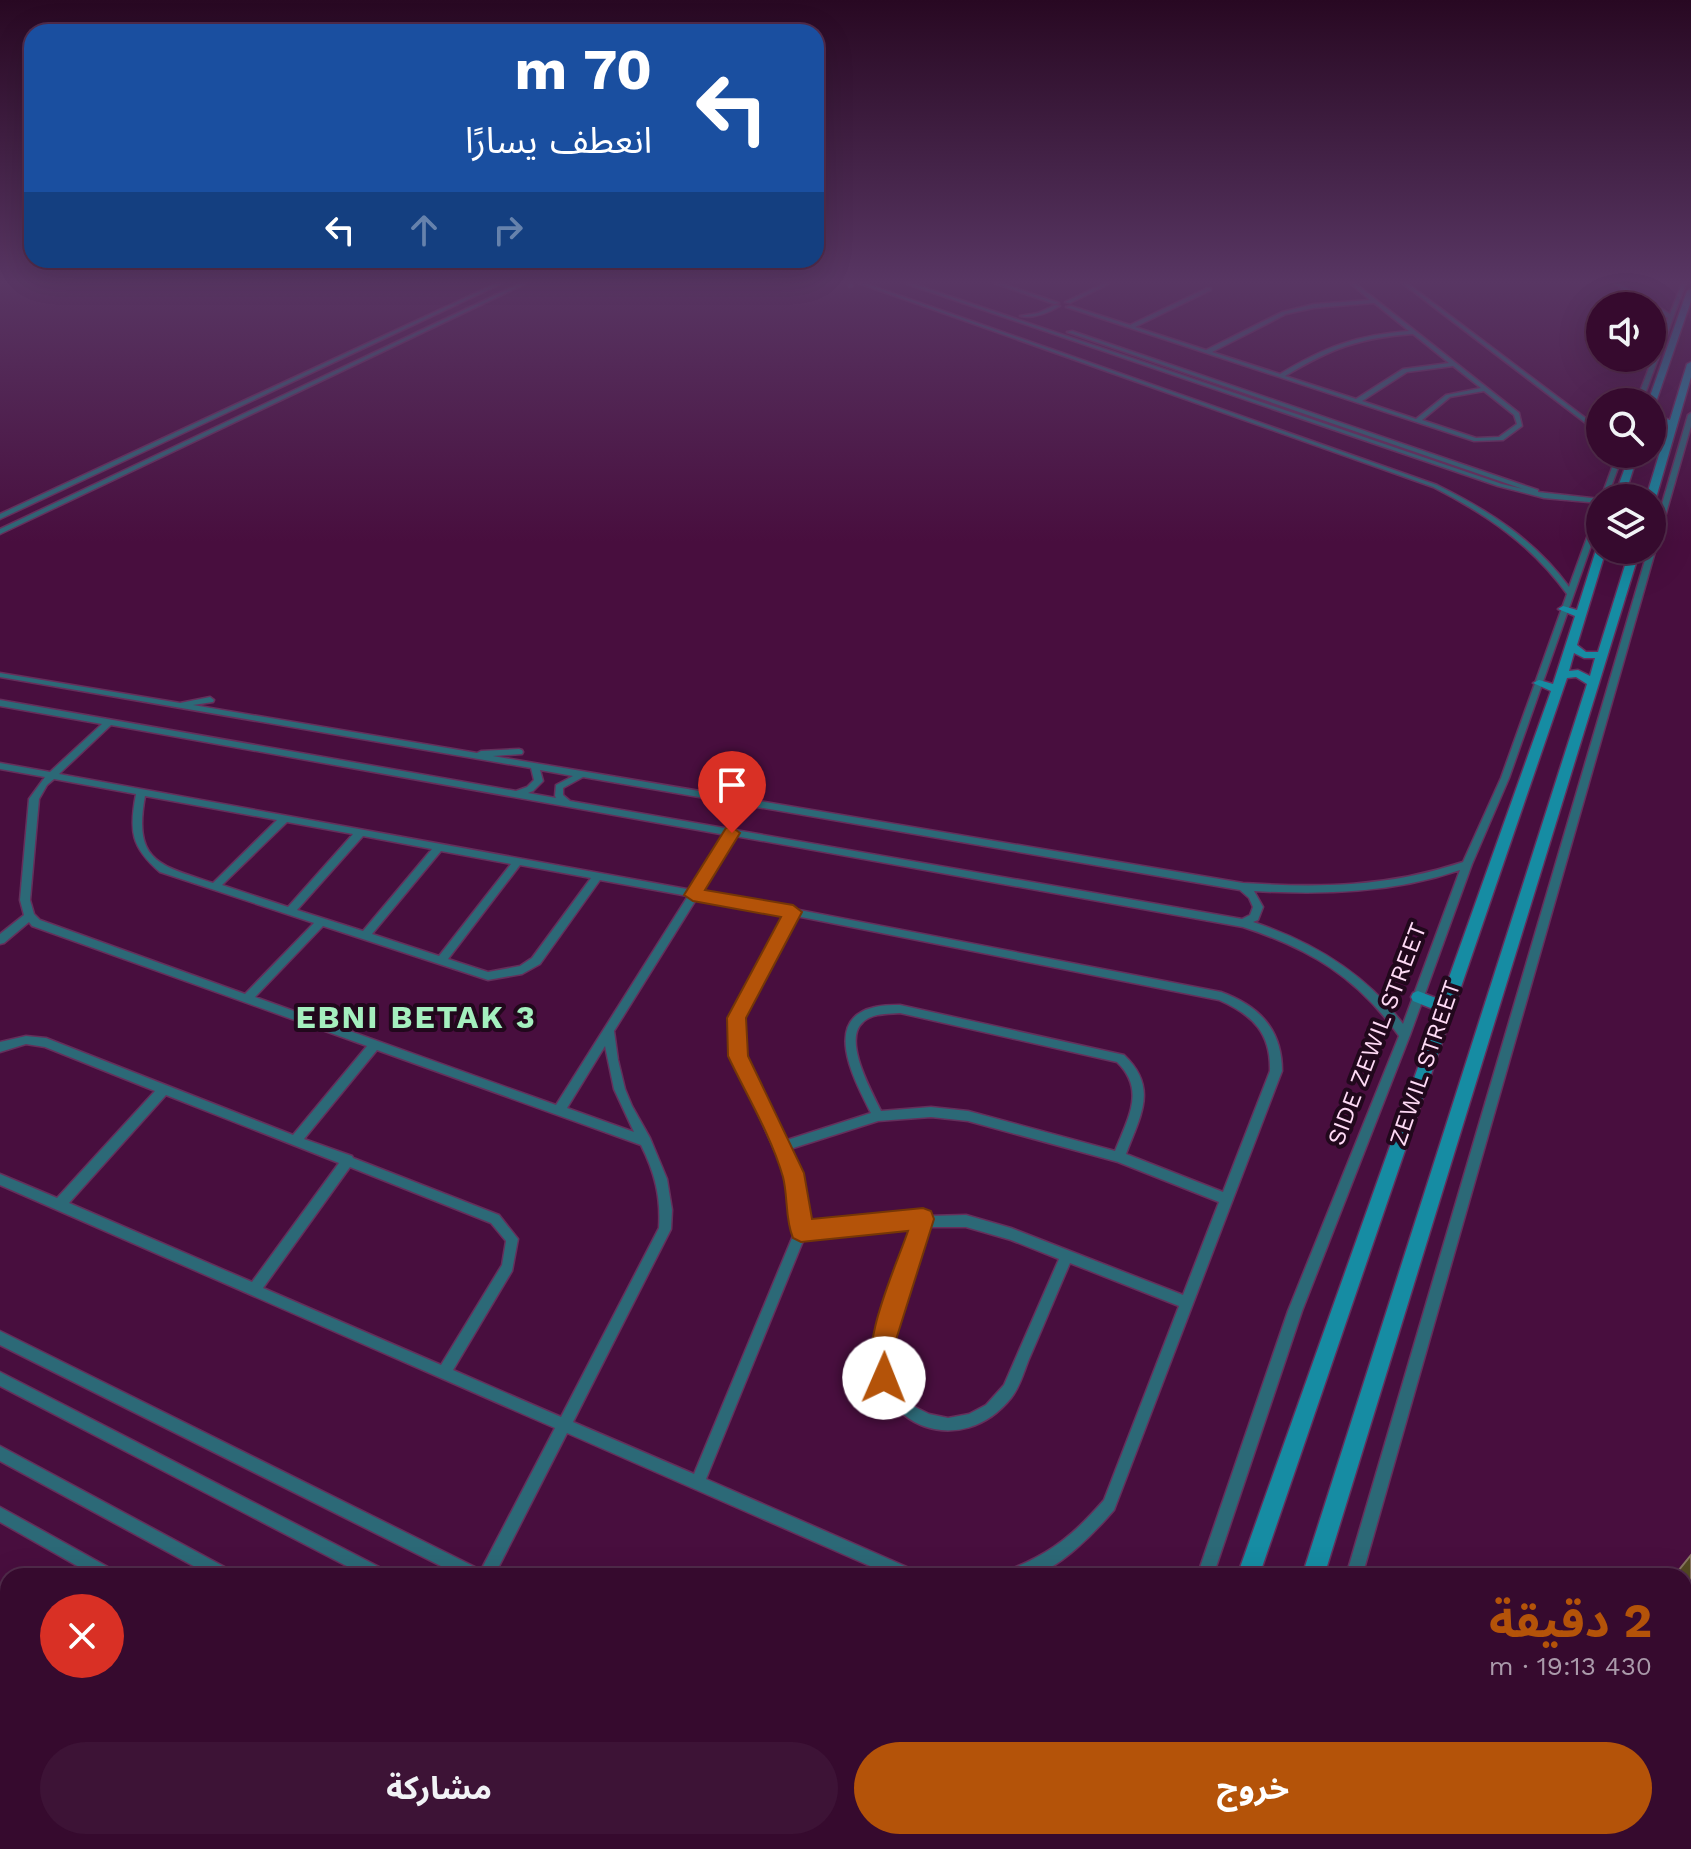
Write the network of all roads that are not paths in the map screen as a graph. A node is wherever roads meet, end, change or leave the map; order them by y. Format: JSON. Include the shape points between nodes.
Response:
{"nodes":[{"id":1,"x":317,"y":369,"type":"edge"},
{"id":2,"x":343,"y":369,"type":"edge"},
{"id":3,"x":1107,"y":369,"type":"edge"},
{"id":4,"x":1158,"y":369,"type":"edge"},
{"id":5,"x":1183,"y":369,"type":"edge"},
{"id":6,"x":1260,"y":369,"type":"edge"},
{"id":7,"x":1293,"y":369,"type":"edge"},
{"id":8,"x":1411,"y":369,"type":"edge"},
{"id":9,"x":1460,"y":369,"type":"edge"},
{"id":10,"x":1518,"y":369,"type":"edge"},
{"id":11,"x":1687,"y":369,"type":"edge"},
{"id":12,"x":1126,"y":376,"type":"junction"},
{"id":13,"x":1281,"y":376,"type":"junction"},
{"id":14,"x":1119,"y":380,"type":"dead end"},
{"id":15,"x":288,"y":382,"type":"junction"},
{"id":16,"x":265,"y":387,"type":"dead end"},
{"id":17,"x":1484,"y":389,"type":"junction"},
{"id":18,"x":1666,"y":400,"type":"edge"},
{"id":19,"x":1357,"y":401,"type":"junction"},
{"id":20,"x":1666,"y":413,"type":"edge"},
{"id":21,"x":264,"y":414,"type":"dead end"},
{"id":22,"x":1691,"y":415,"type":"edge"},
{"id":23,"x":238,"y":419,"type":"junction"},
{"id":24,"x":1417,"y":421,"type":"junction"},
{"id":25,"x":1586,"y":421,"type":"edge"},
{"id":26,"x":1666,"y":422,"type":"edge"},
{"id":27,"x":1673,"y":424,"type":"junction"},
{"id":28,"x":1414,"y":456,"type":"junction"},
{"id":29,"x":1616,"y":468,"type":"edge"},
{"id":30,"x":1629,"y":468,"type":"edge"},
{"id":31,"x":1395,"y":469,"type":"junction"},
{"id":32,"x":1612,"y":479,"type":"junction"},
{"id":33,"x":59,"y":482,"type":"dead end"},
{"id":34,"x":1624,"y":482,"type":"joint"},
{"id":35,"x":1610,"y":484,"type":"edge"},
{"id":36,"x":1655,"y":484,"type":"edge"},
{"id":37,"x":52,"y":492,"type":"junction"},
{"id":38,"x":1544,"y":496,"type":"junction"},
{"id":39,"x":1586,"y":499,"type":"edge"},
{"id":40,"x":1666,"y":502,"type":"edge"},
{"id":41,"x":0,"y":517,"type":"edge"},
{"id":42,"x":0,"y":532,"type":"edge"},
{"id":43,"x":1586,"y":551,"type":"edge"},
{"id":44,"x":1598,"y":564,"type":"edge"},
{"id":45,"x":1631,"y":564,"type":"edge"},
{"id":46,"x":1648,"y":564,"type":"edge"},
{"id":47,"x":1571,"y":595,"type":"junction"},
{"id":48,"x":1563,"y":609,"type":"junction"},
{"id":49,"x":1581,"y":615,"type":"junction"},
{"id":50,"x":1571,"y":646,"type":"junction"},
{"id":51,"x":1603,"y":655,"type":"junction"},
{"id":52,"x":0,"y":675,"type":"edge"},
{"id":53,"x":1559,"y":682,"type":"junction"},
{"id":54,"x":1539,"y":683,"type":"junction"},
{"id":55,"x":1594,"y":683,"type":"junction"},
{"id":56,"x":210,"y":700,"type":"dead end"},
{"id":57,"x":0,"y":703,"type":"edge"},
{"id":58,"x":173,"y":705,"type":"junction"},
{"id":59,"x":109,"y":722,"type":"junction"},
{"id":60,"x":519,"y":752,"type":"dead end"},
{"id":61,"x":460,"y":755,"type":"junction"},
{"id":62,"x":0,"y":766,"type":"edge"},
{"id":63,"x":535,"y":768,"type":"junction"},
{"id":64,"x":52,"y":776,"type":"junction"},
{"id":65,"x":581,"y":776,"type":"junction"},
{"id":66,"x":141,"y":792,"type":"junction"},
{"id":67,"x":516,"y":794,"type":"junction"},
{"id":68,"x":797,"y":800,"type":"dead end"},
{"id":69,"x":567,"y":803,"type":"junction"},
{"id":70,"x":789,"y":811,"type":"junction"},
{"id":71,"x":284,"y":819,"type":"junction"},
{"id":72,"x":360,"y":833,"type":"junction"},
{"id":73,"x":732,"y":833,"type":"junction"},
{"id":74,"x":438,"y":848,"type":"junction"},
{"id":75,"x":517,"y":863,"type":"junction"},
{"id":76,"x":1467,"y":864,"type":"junction"},
{"id":77,"x":596,"y":878,"type":"junction"},
{"id":78,"x":214,"y":887,"type":"junction"},
{"id":79,"x":1243,"y":887,"type":"junction"},
{"id":80,"x":693,"y":895,"type":"junction"},
{"id":81,"x":289,"y":912,"type":"junction"},
{"id":82,"x":793,"y":912,"type":"junction"},
{"id":83,"x":29,"y":916,"type":"junction"},
{"id":84,"x":321,"y":922,"type":"junction"},
{"id":85,"x":1243,"y":923,"type":"junction"},
{"id":86,"x":365,"y":936,"type":"junction"},
{"id":87,"x":0,"y":940,"type":"edge"},
{"id":88,"x":441,"y":961,"type":"junction"},
{"id":89,"x":1418,"y":997,"type":"junction"},
{"id":90,"x":248,"y":998,"type":"junction"},
{"id":91,"x":1444,"y":1007,"type":"junction"},
{"id":92,"x":609,"y":1030,"type":"junction"},
{"id":93,"x":1405,"y":1035,"type":"junction"},
{"id":94,"x":375,"y":1044,"type":"junction"},
{"id":95,"x":0,"y":1047,"type":"edge"},
{"id":96,"x":164,"y":1089,"type":"junction"},
{"id":97,"x":560,"y":1109,"type":"junction"},
{"id":98,"x":878,"y":1116,"type":"junction"},
{"id":99,"x":296,"y":1140,"type":"junction"},
{"id":100,"x":646,"y":1142,"type":"junction"},
{"id":101,"x":781,"y":1147,"type":"junction"},
{"id":102,"x":1119,"y":1157,"type":"junction"},
{"id":103,"x":348,"y":1160,"type":"junction"},
{"id":104,"x":0,"y":1179,"type":"edge"},
{"id":105,"x":1226,"y":1199,"type":"junction"},
{"id":106,"x":59,"y":1205,"type":"junction"},
{"id":107,"x":923,"y":1219,"type":"junction"},
{"id":108,"x":801,"y":1231,"type":"junction"},
{"id":109,"x":1067,"y":1255,"type":"junction"},
{"id":110,"x":254,"y":1290,"type":"junction"},
{"id":111,"x":1186,"y":1302,"type":"junction"},
{"id":112,"x":0,"y":1338,"type":"edge"},
{"id":113,"x":444,"y":1373,"type":"junction"},
{"id":114,"x":0,"y":1379,"type":"edge"},
{"id":115,"x":565,"y":1425,"type":"junction"},
{"id":116,"x":0,"y":1453,"type":"edge"},
{"id":117,"x":697,"y":1483,"type":"junction"},
{"id":118,"x":0,"y":1514,"type":"edge"},
{"id":119,"x":96,"y":1568,"type":"edge"},
{"id":120,"x":212,"y":1568,"type":"edge"},
{"id":121,"x":366,"y":1568,"type":"edge"},
{"id":122,"x":461,"y":1568,"type":"edge"},
{"id":123,"x":490,"y":1568,"type":"edge"},
{"id":124,"x":893,"y":1568,"type":"edge"},
{"id":125,"x":1032,"y":1568,"type":"edge"},
{"id":126,"x":1208,"y":1568,"type":"edge"},
{"id":127,"x":1251,"y":1568,"type":"edge"},
{"id":128,"x":1316,"y":1568,"type":"edge"},
{"id":129,"x":1356,"y":1568,"type":"edge"}],
"edges":[{"from":1,"to":15,"type":"street"},
{"from":2,"to":23,"type":"street"},
{"from":3,"to":12,"type":"street"},
{"from":4,"to":28,"type":"street"},
{"from":5,"to":38,"type":"street","via":[[1514,480]]},
{"from":6,"to":13,"type":"street"},
{"from":7,"to":13,"type":"street"},
{"from":8,"to":19,"type":"street"},
{"from":9,"to":17,"type":"street"},
{"from":10,"to":25,"type":"street"},
{"from":11,"to":18,"type":"main road"},
{"from":12,"to":14,"type":"street"},
{"from":12,"to":31,"type":"street"},
{"from":13,"to":19,"type":"street"},
{"from":15,"to":16,"type":"street"},
{"from":15,"to":37,"type":"street"},
{"from":17,"to":24,"type":"street","via":[[1448,396]]},
{"from":17,"to":24,"type":"street","via":[[1521,418],[1520,425],[1501,439],[1476,440]]},
{"from":19,"to":24,"type":"street"},
{"from":20,"to":27,"type":"main road"},
{"from":21,"to":23,"type":"street"},
{"from":22,"to":40,"type":"street"},
{"from":23,"to":42,"type":"street"},
{"from":26,"to":27,"type":"main road"},
{"from":27,"to":36,"type":"main road"},
{"from":28,"to":31,"type":"street","via":[[1412,467]]},
{"from":28,"to":38,"type":"street"},
{"from":29,"to":32,"type":"street"},
{"from":30,"to":34,"type":"main road"},
{"from":31,"to":47,"type":"street","via":[[1455,495],[1509,528],[1551,567]]},
{"from":32,"to":34,"type":"main road"},
{"from":32,"to":35,"type":"street"},
{"from":33,"to":37,"type":"street"},
{"from":37,"to":41,"type":"street"},
{"from":38,"to":39,"type":"street"},
{"from":43,"to":47,"type":"street","name":"SIDE ZEWIL STREET"},
{"from":44,"to":49,"type":"main road","name":"ZEWIL STREET"},
{"from":45,"to":51,"type":"main road","name":"ZEWIL STREET"},
{"from":46,"to":129,"type":"street"},
{"from":47,"to":48,"type":"street","name":"SIDE ZEWIL STREET"},
{"from":48,"to":49,"type":"main road"},
{"from":48,"to":54,"type":"street","name":"SIDE ZEWIL STREET"},
{"from":49,"to":50,"type":"main road","name":"ZEWIL STREET"},
{"from":50,"to":51,"type":"main road","via":[[1584,655]]},
{"from":50,"to":53,"type":"main road","name":"ZEWIL STREET"},
{"from":51,"to":55,"type":"main road","name":"ZEWIL STREET"},
{"from":52,"to":58,"type":"street"},
{"from":53,"to":54,"type":"main road"},
{"from":53,"to":55,"type":"main road","via":[[1578,673]]},
{"from":53,"to":91,"type":"main road","name":"ZEWIL STREET"},
{"from":54,"to":76,"type":"street","name":"SIDE ZEWIL STREET"},
{"from":55,"to":128,"type":"main road","name":"ZEWIL STREET"},
{"from":56,"to":58,"type":"street"},
{"from":57,"to":59,"type":"street"},
{"from":58,"to":61,"type":"street"},
{"from":59,"to":64,"type":"street"},
{"from":59,"to":67,"type":"street"},
{"from":60,"to":61,"type":"street"},
{"from":61,"to":63,"type":"street"},
{"from":62,"to":64,"type":"street"},
{"from":63,"to":65,"type":"street"},
{"from":63,"to":67,"type":"street","via":[[539,781]]},
{"from":64,"to":66,"type":"street"},
{"from":64,"to":83,"type":"street","via":[[34,799],[25,900]]},
{"from":65,"to":69,"type":"street","via":[[559,787],[559,796]]},
{"from":65,"to":70,"type":"street"},
{"from":66,"to":71,"type":"street"},
{"from":66,"to":78,"type":"street","via":[[135,826],[147,858],[163,870]]},
{"from":67,"to":69,"type":"street"},
{"from":68,"to":70,"type":"street"},
{"from":69,"to":73,"type":"street"},
{"from":70,"to":79,"type":"street"},
{"from":71,"to":72,"type":"street"},
{"from":71,"to":78,"type":"street"},
{"from":72,"to":74,"type":"street"},
{"from":72,"to":81,"type":"street"},
{"from":73,"to":80,"type":"street"},
{"from":73,"to":85,"type":"street"},
{"from":74,"to":75,"type":"street"},
{"from":74,"to":86,"type":"street"},
{"from":75,"to":77,"type":"street"},
{"from":75,"to":88,"type":"street"},
{"from":76,"to":79,"type":"street","via":[[1382,887]]},
{"from":76,"to":89,"type":"street","name":"SIDE ZEWIL STREET"},
{"from":77,"to":80,"type":"street"},
{"from":77,"to":88,"type":"street","via":[[546,949],[522,970],[488,976]]},
{"from":78,"to":81,"type":"street"},
{"from":79,"to":85,"type":"street","via":[[1258,907]]},
{"from":80,"to":82,"type":"street"},
{"from":80,"to":92,"type":"street"},
{"from":81,"to":84,"type":"street"},
{"from":82,"to":101,"type":"street","via":[[736,1018],[734,1036],[738,1056]]},
{"from":82,"to":105,"type":"street","via":[[1221,996],[1249,1010],[1275,1045],[1276,1071]]},
{"from":83,"to":87,"type":"street"},
{"from":83,"to":90,"type":"street","via":[[46,927]]},
{"from":84,"to":86,"type":"street"},
{"from":84,"to":90,"type":"street"},
{"from":85,"to":93,"type":"street","via":[[1290,939],[1348,972],[1380,1001]]},
{"from":86,"to":88,"type":"street"},
{"from":89,"to":91,"type":"main road"},
{"from":89,"to":93,"type":"street","name":"SIDE ZEWIL STREET"},
{"from":90,"to":94,"type":"street"},
{"from":91,"to":127,"type":"main road","name":"ZEWIL STREET"},
{"from":92,"to":97,"type":"street"},
{"from":92,"to":100,"type":"street","via":[[612,1067]]},
{"from":93,"to":126,"type":"street","name":"SIDE ZEWIL STREET","via":[[1295,1311]]},
{"from":94,"to":97,"type":"street"},
{"from":94,"to":99,"type":"street"},
{"from":95,"to":96,"type":"street","via":[[38,1041]]},
{"from":96,"to":99,"type":"street"},
{"from":96,"to":106,"type":"street"},
{"from":97,"to":100,"type":"street"},
{"from":98,"to":101,"type":"street"},
{"from":98,"to":102,"type":"street","via":[[968,1116]]},
{"from":98,"to":102,"type":"street","via":[[848,1055],[847,1042],[860,1020],[900,1009],[1120,1058],[1141,1084]]},
{"from":99,"to":103,"type":"street"},
{"from":100,"to":115,"type":"street","via":[[666,1190],[665,1229]]},
{"from":101,"to":108,"type":"street","via":[[800,1201]]},
{"from":102,"to":105,"type":"street"},
{"from":103,"to":110,"type":"street"},
{"from":103,"to":113,"type":"street","via":[[495,1219],[512,1239],[508,1267]]},
{"from":104,"to":106,"type":"street"},
{"from":105,"to":111,"type":"street"},
{"from":106,"to":110,"type":"street"},
{"from":107,"to":108,"type":"street"},
{"from":107,"to":109,"type":"street","via":[[966,1221]]},
{"from":107,"to":109,"type":"street","via":[[881,1362],[891,1393],[918,1417],[934,1423],[970,1422],[999,1404]]},
{"from":108,"to":117,"type":"street"},
{"from":109,"to":111,"type":"street"},
{"from":110,"to":113,"type":"street"},
{"from":111,"to":125,"type":"street","via":[[1109,1505],[1068,1548]]},
{"from":112,"to":122,"type":"street"},
{"from":113,"to":115,"type":"street"},
{"from":114,"to":121,"type":"street"},
{"from":115,"to":117,"type":"street"},
{"from":115,"to":123,"type":"street"},
{"from":116,"to":120,"type":"street"},
{"from":117,"to":124,"type":"street"},
{"from":118,"to":119,"type":"street"}]}
